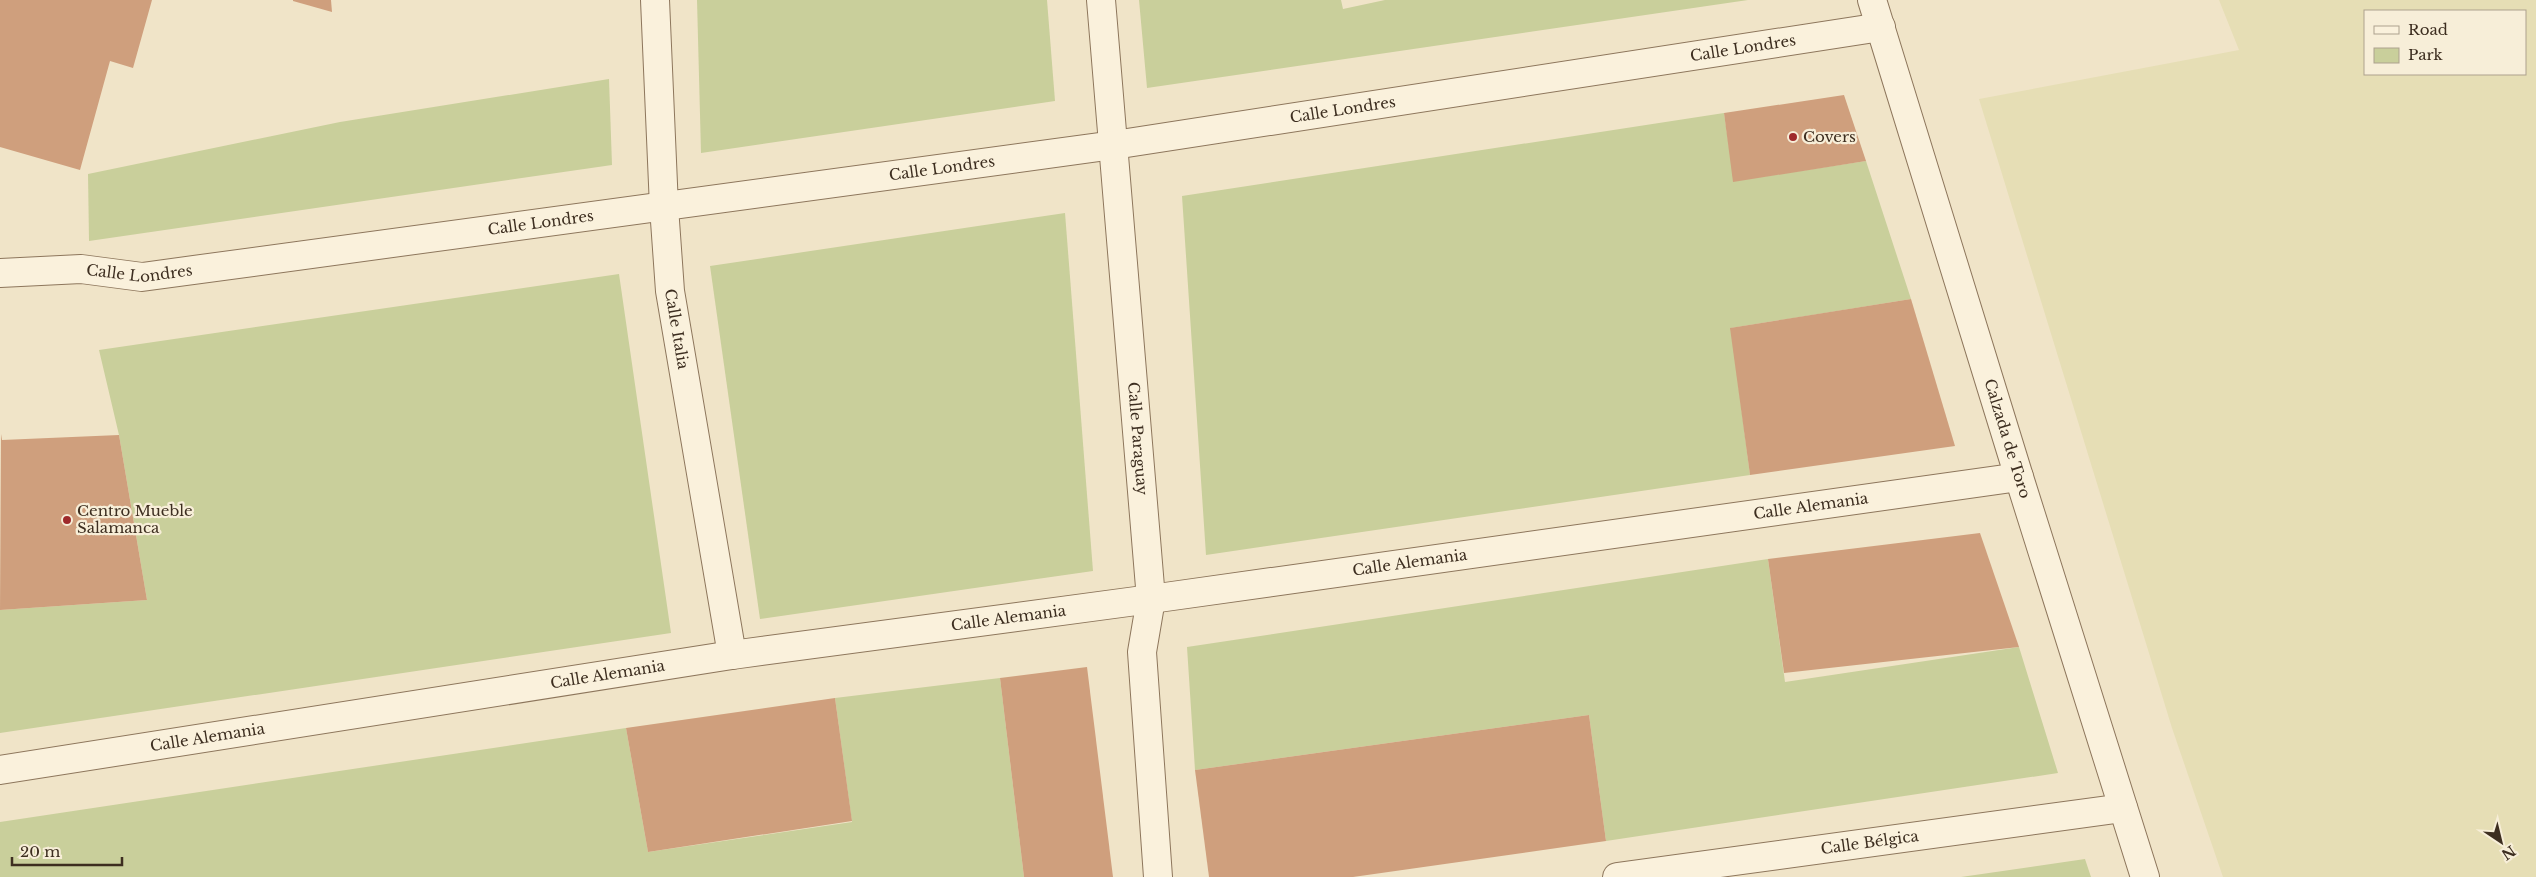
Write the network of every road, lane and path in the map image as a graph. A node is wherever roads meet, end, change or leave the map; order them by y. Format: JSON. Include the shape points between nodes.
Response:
{"nodes":[{"id":1,"x":655,"y":0,"type":"edge"},
{"id":2,"x":1101,"y":0,"type":"edge"},
{"id":3,"x":1872,"y":0,"type":"edge"},
{"id":4,"x":1881,"y":27,"type":"junction"},
{"id":5,"x":1114,"y":145,"type":"junction"},
{"id":6,"x":664,"y":207,"type":"junction"},
{"id":7,"x":0,"y":273,"type":"edge"},
{"id":8,"x":2019,"y":477,"type":"junction"},
{"id":9,"x":1151,"y":599,"type":"junction"},
{"id":10,"x":732,"y":655,"type":"junction"},
{"id":11,"x":0,"y":770,"type":"edge"},
{"id":12,"x":2123,"y":808,"type":"junction"},
{"id":13,"x":1158,"y":877,"type":"edge"},
{"id":14,"x":1617,"y":877,"type":"edge"},
{"id":15,"x":2145,"y":877,"type":"edge"}],
"edges":[{"from":1,"to":6,"type":"street","name":"Calle Italia"},
{"from":2,"to":5,"type":"street","name":"Calle Paraguay"},
{"from":3,"to":4,"type":"street","name":"Calzada de Toro"},
{"from":4,"to":5,"type":"street","name":"Calle Londres"},
{"from":4,"to":8,"type":"street","name":"Calzada de Toro"},
{"from":5,"to":6,"type":"street","name":"Calle Londres"},
{"from":5,"to":9,"type":"street","name":"Calle Paraguay"},
{"from":6,"to":7,"type":"street","name":"Calle Londres","via":[[142,277],[81,269]]},
{"from":6,"to":10,"type":"street","name":"Calle Italia","via":[[670,291]]},
{"from":8,"to":9,"type":"street","name":"Calle Alemania"},
{"from":8,"to":12,"type":"street","name":"Calzada de Toro"},
{"from":9,"to":10,"type":"street","name":"Calle Alemania"},
{"from":9,"to":13,"type":"street","name":"Calle Paraguay","via":[[1142,652]]},
{"from":10,"to":11,"type":"street","name":"Calle Alemania"},
{"from":12,"to":14,"type":"street","name":"Calle Bélgica"},
{"from":12,"to":15,"type":"street","name":"Calzada de Toro"}]}
